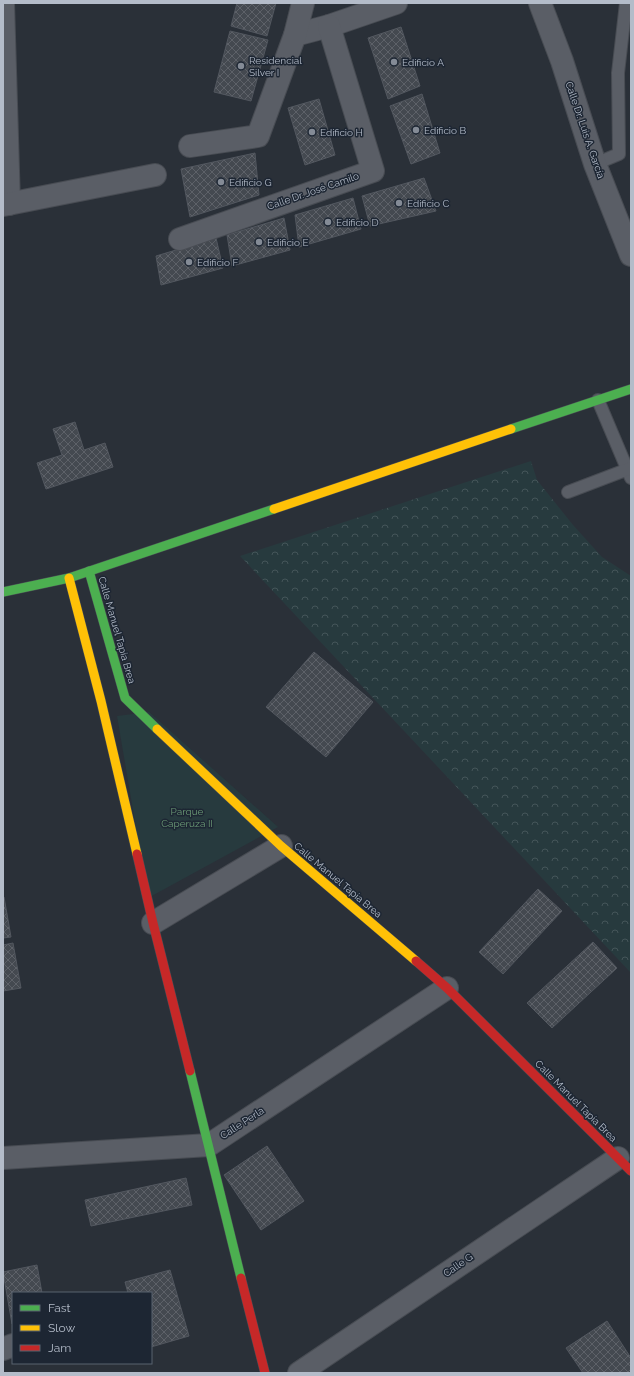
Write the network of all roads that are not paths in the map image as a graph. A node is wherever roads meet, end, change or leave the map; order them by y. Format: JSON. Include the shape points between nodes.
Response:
{"nodes":[{"id":1,"x":3,"y":3,"type":"edge"},
{"id":2,"x":303,"y":3,"type":"edge"},
{"id":3,"x":396,"y":3,"type":"edge"},
{"id":4,"x":540,"y":3,"type":"edge"},
{"id":5,"x":626,"y":3,"type":"edge"},
{"id":6,"x":329,"y":26,"type":"junction"},
{"id":7,"x":295,"y":35,"type":"junction"},
{"id":8,"x":190,"y":146,"type":"dead end"},
{"id":9,"x":595,"y":164,"type":"junction"},
{"id":10,"x":154,"y":175,"type":"dead end"},
{"id":11,"x":6,"y":204,"type":"edge"},
{"id":12,"x":180,"y":238,"type":"dead end"},
{"id":13,"x":631,"y":255,"type":"edge"},
{"id":14,"x":631,"y":389,"type":"edge"},
{"id":15,"x":598,"y":400,"type":"junction"},
{"id":16,"x":630,"y":472,"type":"edge"},
{"id":17,"x":568,"y":492,"type":"dead end"},
{"id":18,"x":89,"y":571,"type":"junction"},
{"id":19,"x":69,"y":578,"type":"junction"},
{"id":20,"x":3,"y":592,"type":"edge"},
{"id":21,"x":125,"y":698,"type":"junction"},
{"id":22,"x":101,"y":701,"type":"junction"},
{"id":23,"x":281,"y":846,"type":"junction"},
{"id":24,"x":153,"y":924,"type":"junction"},
{"id":25,"x":447,"y":988,"type":"junction"},
{"id":26,"x":209,"y":1145,"type":"junction"},
{"id":27,"x":3,"y":1158,"type":"edge"},
{"id":28,"x":624,"y":1164,"type":"edge"},
{"id":29,"x":265,"y":1373,"type":"edge"},
{"id":30,"x":299,"y":1373,"type":"edge"}],
"edges":[{"from":1,"to":11,"type":"street"},
{"from":2,"to":7,"type":"street"},
{"from":3,"to":6,"type":"street"},
{"from":4,"to":9,"type":"street","name":"Calle Dr. Luis A. García","via":[[562,61]]},
{"from":5,"to":9,"type":"lane","via":[[618,73],[619,154]]},
{"from":6,"to":7,"type":"street"},
{"from":6,"to":12,"type":"street","name":"Calle Dr. José Camilo","via":[[373,170]]},
{"from":7,"to":8,"type":"street","via":[[258,136]]},
{"from":9,"to":13,"type":"street","name":"Calle Dr. Luis A. García"},
{"from":10,"to":11,"type":"street"},
{"from":14,"to":15,"type":"street"},
{"from":15,"to":16,"type":"lane"},
{"from":15,"to":18,"type":"street"},
{"from":16,"to":17,"type":"lane"},
{"from":18,"to":19,"type":"street"},
{"from":18,"to":21,"type":"street","name":"Calle Manuel Tapia Brea"},
{"from":19,"to":20,"type":"street"},
{"from":19,"to":22,"type":"street"},
{"from":21,"to":22,"type":"street"},
{"from":21,"to":23,"type":"street","name":"Calle Manuel Tapia Brea"},
{"from":22,"to":24,"type":"street"},
{"from":23,"to":24,"type":"street"},
{"from":23,"to":25,"type":"street","name":"Calle Manuel Tapia Brea"},
{"from":24,"to":26,"type":"street"},
{"from":25,"to":26,"type":"street","name":"Calle Perla"},
{"from":25,"to":28,"type":"street","name":"Calle Manuel Tapia Brea"},
{"from":26,"to":27,"type":"street","name":"Calle Perla"},
{"from":26,"to":29,"type":"street"},
{"from":28,"to":30,"type":"street","name":"Calle G"}]}
